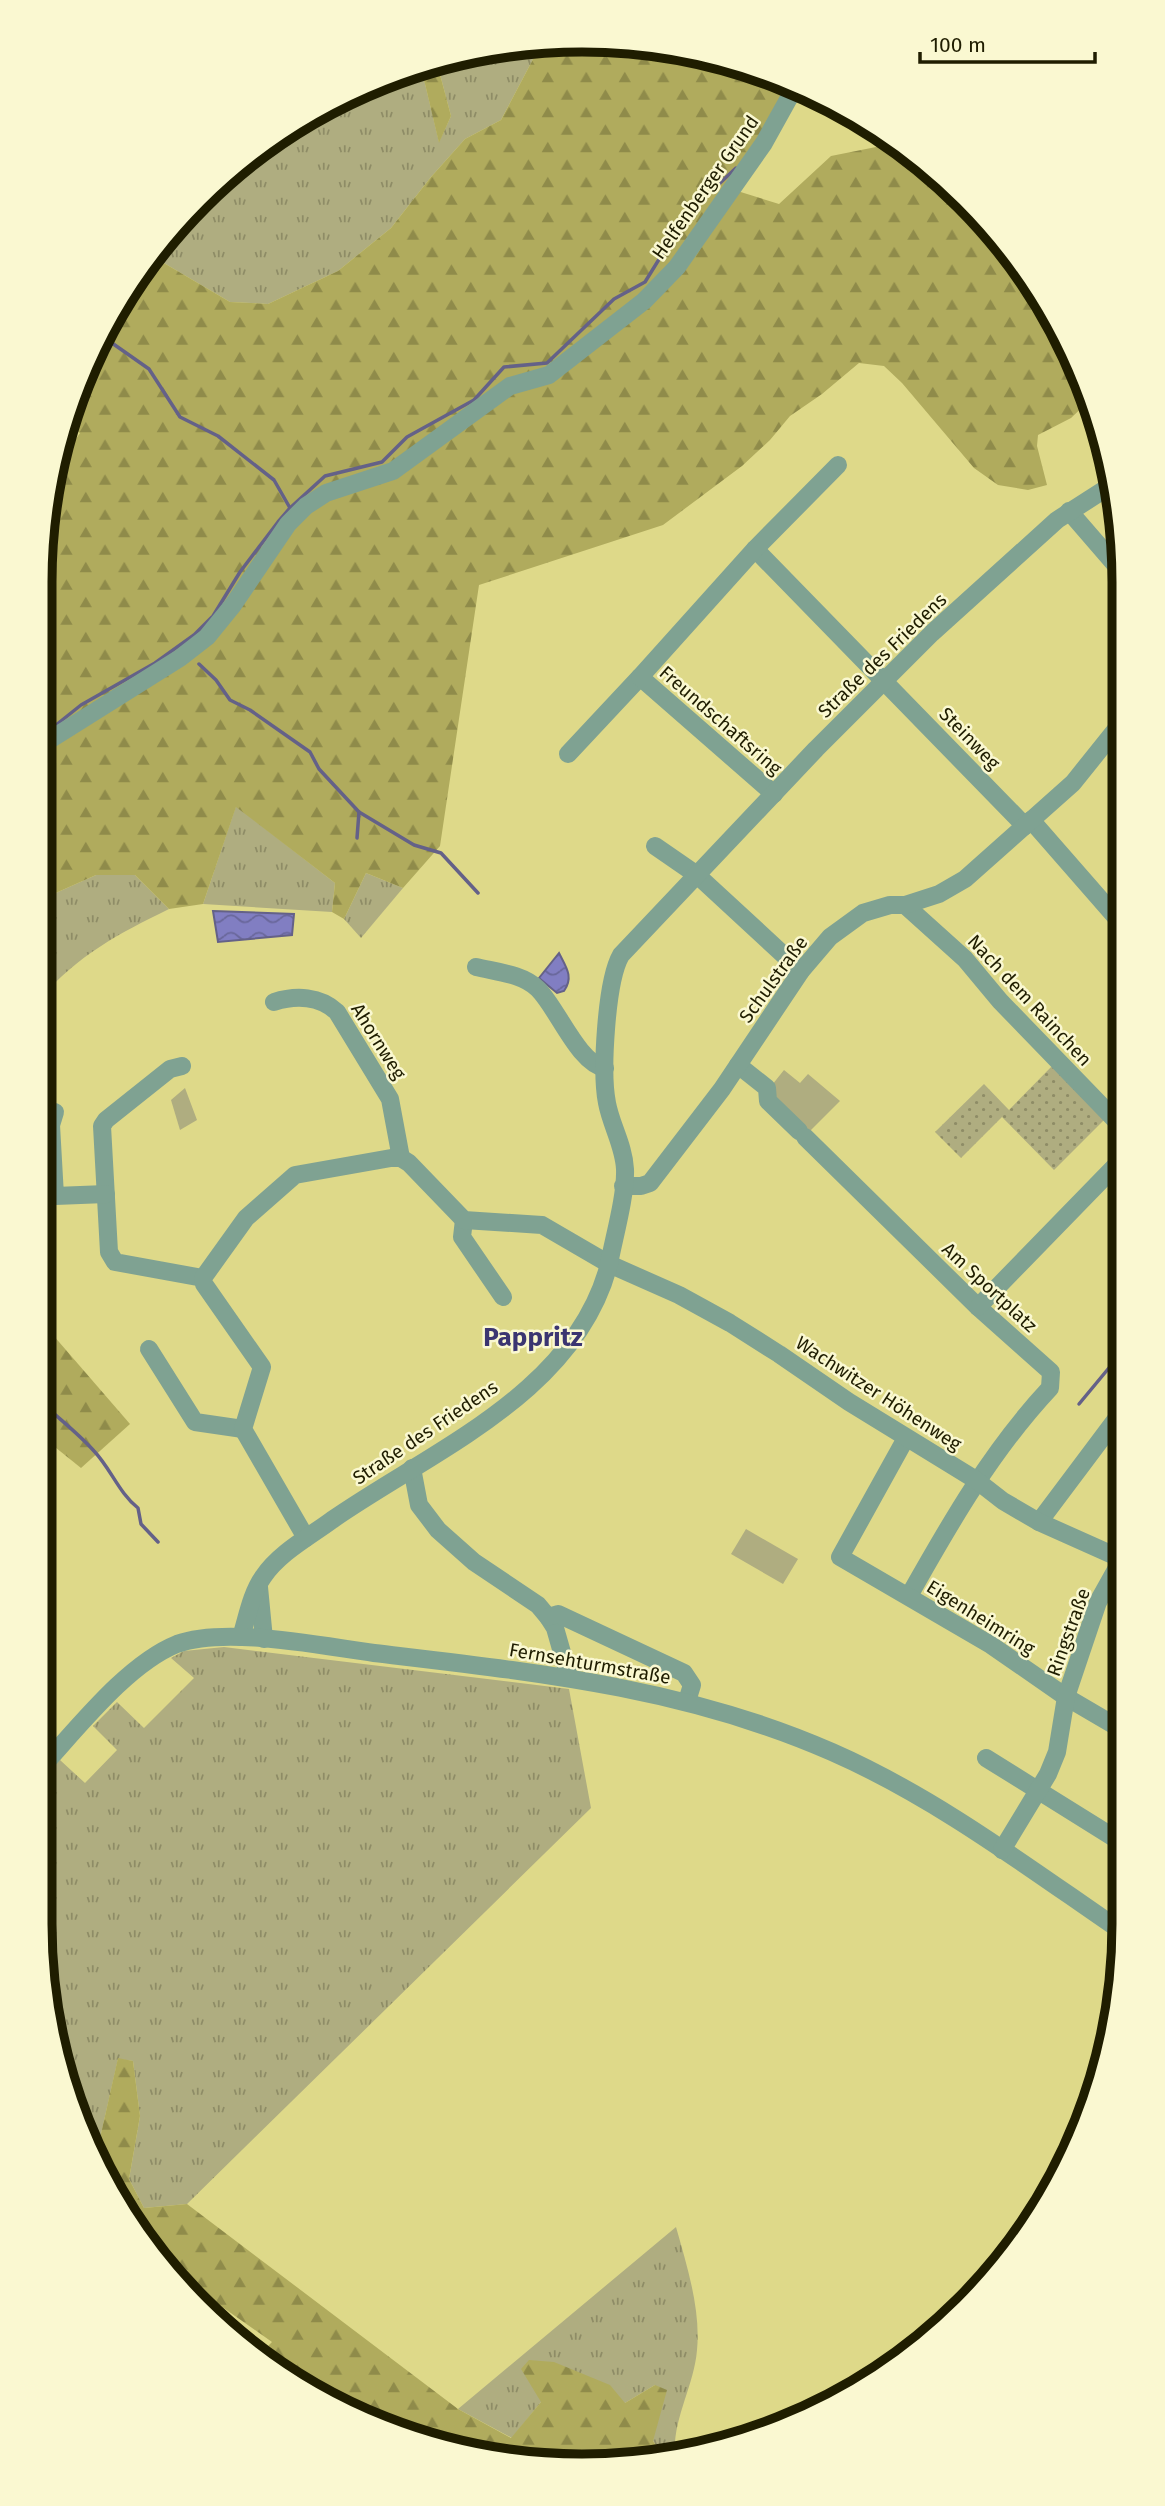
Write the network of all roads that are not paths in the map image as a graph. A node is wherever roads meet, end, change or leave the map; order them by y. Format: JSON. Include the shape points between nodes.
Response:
{"nodes":[{"id":1,"x":791,"y":96,"type":"edge"},
{"id":2,"x":838,"y":465,"type":"dead end"},
{"id":3,"x":1104,"y":490,"type":"edge"},
{"id":4,"x":1069,"y":511,"type":"junction"},
{"id":5,"x":755,"y":549,"type":"junction"},
{"id":6,"x":1111,"y":560,"type":"edge"},
{"id":7,"x":640,"y":677,"type":"junction"},
{"id":8,"x":883,"y":680,"type":"junction"},
{"id":9,"x":1112,"y":734,"type":"edge"},
{"id":10,"x":52,"y":738,"type":"edge"},
{"id":11,"x":568,"y":754,"type":"dead end"},
{"id":12,"x":774,"y":794,"type":"junction"},
{"id":13,"x":1028,"y":823,"type":"junction"},
{"id":14,"x":655,"y":846,"type":"dead end"},
{"id":15,"x":697,"y":875,"type":"junction"},
{"id":16,"x":905,"y":905,"type":"junction"},
{"id":17,"x":1112,"y":913,"type":"edge"},
{"id":18,"x":476,"y":967,"type":"dead end"},
{"id":19,"x":801,"y":971,"type":"junction"},
{"id":20,"x":274,"y":1002,"type":"dead end"},
{"id":21,"x":738,"y":1065,"type":"junction"},
{"id":22,"x":182,"y":1066,"type":"dead end"},
{"id":23,"x":605,"y":1068,"type":"junction"},
{"id":24,"x":55,"y":1112,"type":"dead end"},
{"id":25,"x":1112,"y":1116,"type":"edge"},
{"id":26,"x":52,"y":1122,"type":"edge"},
{"id":27,"x":52,"y":1143,"type":"edge"},
{"id":28,"x":401,"y":1158,"type":"junction"},
{"id":29,"x":1112,"y":1169,"type":"edge"},
{"id":30,"x":624,"y":1186,"type":"junction"},
{"id":31,"x":106,"y":1194,"type":"junction"},
{"id":32,"x":464,"y":1220,"type":"junction"},
{"id":33,"x":609,"y":1264,"type":"junction"},
{"id":34,"x":203,"y":1278,"type":"junction"},
{"id":35,"x":503,"y":1297,"type":"dead end"},
{"id":36,"x":978,"y":1307,"type":"junction"},
{"id":37,"x":149,"y":1349,"type":"dead end"},
{"id":38,"x":1112,"y":1425,"type":"edge"},
{"id":39,"x":243,"y":1429,"type":"junction"},
{"id":40,"x":906,"y":1438,"type":"junction"},
{"id":41,"x":412,"y":1468,"type":"junction"},
{"id":42,"x":976,"y":1480,"type":"junction"},
{"id":43,"x":1052,"y":1504,"type":"junction"},
{"id":44,"x":1015,"y":1508,"type":"junction"},
{"id":45,"x":1039,"y":1522,"type":"junction"},
{"id":46,"x":306,"y":1538,"type":"junction"},
{"id":47,"x":1112,"y":1555,"type":"edge"},
{"id":48,"x":1112,"y":1578,"type":"edge"},
{"id":49,"x":259,"y":1585,"type":"junction"},
{"id":50,"x":909,"y":1596,"type":"junction"},
{"id":51,"x":548,"y":1617,"type":"junction"},
{"id":52,"x":241,"y":1637,"type":"junction"},
{"id":53,"x":264,"y":1639,"type":"junction"},
{"id":54,"x":569,"y":1677,"type":"junction"},
{"id":55,"x":1066,"y":1697,"type":"junction"},
{"id":56,"x":687,"y":1701,"type":"junction"},
{"id":57,"x":1112,"y":1724,"type":"edge"},
{"id":58,"x":52,"y":1756,"type":"edge"},
{"id":59,"x":986,"y":1758,"type":"dead end"},
{"id":60,"x":1038,"y":1791,"type":"junction"},
{"id":61,"x":1112,"y":1836,"type":"edge"},
{"id":62,"x":1002,"y":1850,"type":"junction"},
{"id":63,"x":1112,"y":1925,"type":"edge"}],
"edges":[{"from":1,"to":10,"type":"street","name":"Helfenberger Grund","via":[[764,143],[677,267],[644,301],[549,375],[510,386],[393,471],[326,493],[306,506],[207,636]]},
{"from":2,"to":5,"type":"street","name":"Freundschaftsring"},
{"from":3,"to":4,"type":"street","name":"Straße des Friedens"},
{"from":4,"to":6,"type":"street"},
{"from":4,"to":8,"type":"street","name":"Straße des Friedens"},
{"from":5,"to":7,"type":"street","name":"Freundschaftsring"},
{"from":5,"to":8,"type":"street"},
{"from":7,"to":11,"type":"street","name":"Freundschaftsring"},
{"from":7,"to":12,"type":"street","name":"Freundschaftsring"},
{"from":8,"to":12,"type":"street","name":"Straße des Friedens"},
{"from":8,"to":13,"type":"street","name":"Steinweg"},
{"from":9,"to":13,"type":"street","name":"Schulstraße","via":[[1073,783]]},
{"from":12,"to":15,"type":"street","name":"Straße des Friedens"},
{"from":13,"to":16,"type":"street","name":"Schulstraße","via":[[965,879]]},
{"from":13,"to":17,"type":"street"},
{"from":14,"to":15,"type":"street"},
{"from":15,"to":19,"type":"street"},
{"from":15,"to":23,"type":"street","name":"Straße des Friedens","via":[[617,962]]},
{"from":16,"to":19,"type":"street","name":"Schulstraße","via":[[874,909],[853,919],[830,937]]},
{"from":16,"to":25,"type":"street","name":"Nach dem Rainchen","via":[[965,959]]},
{"from":18,"to":23,"type":"street","via":[[526,980],[538,989],[585,1055]]},
{"from":19,"to":21,"type":"street","name":"Schulstraße"},
{"from":20,"to":28,"type":"street","name":"Ahornweg","via":[[291,996],[326,1002],[337,1012],[390,1099]]},
{"from":21,"to":30,"type":"street","name":"Schulstraße","via":[[650,1183]]},
{"from":21,"to":36,"type":"street","name":"Am Sportplatz","via":[[767,1088],[768,1101]]},
{"from":22,"to":31,"type":"street","via":[[170,1069],[106,1120]]},
{"from":23,"to":30,"type":"street","name":"Straße des Friedens","via":[[607,1103],[622,1155]]},
{"from":24,"to":26,"type":"street"},
{"from":27,"to":31,"type":"street","via":[[55,1196]]},
{"from":28,"to":32,"type":"street"},
{"from":28,"to":34,"type":"street","via":[[295,1175],[246,1217]]},
{"from":29,"to":36,"type":"street"},
{"from":30,"to":33,"type":"street","name":"Straße des Friedens"},
{"from":31,"to":34,"type":"street","via":[[109,1252],[115,1262]]},
{"from":32,"to":33,"type":"street","name":"Wachwitzer Höhenweg","via":[[542,1225]]},
{"from":32,"to":35,"type":"street","via":[[462,1237]]},
{"from":33,"to":40,"type":"street","name":"Wachwitzer Höhenweg","via":[[730,1323]]},
{"from":33,"to":41,"type":"street","name":"Straße des Friedens","via":[[577,1334],[545,1372],[488,1419]]},
{"from":34,"to":39,"type":"street","via":[[262,1367]]},
{"from":36,"to":42,"type":"street","name":"Am Sportplatz","via":[[1051,1372],[1050,1388]]},
{"from":37,"to":39,"type":"street","via":[[195,1422]]},
{"from":38,"to":43,"type":"street"},
{"from":39,"to":46,"type":"street"},
{"from":40,"to":42,"type":"street","name":"Wachwitzer Höhenweg"},
{"from":40,"to":50,"type":"street","name":"Eigenheimring","via":[[839,1557]]},
{"from":41,"to":46,"type":"street","name":"Straße des Friedens"},
{"from":41,"to":51,"type":"street","via":[[419,1505],[438,1530]]},
{"from":42,"to":44,"type":"street","name":"Wachwitzer Höhenweg"},
{"from":42,"to":50,"type":"street","name":"Eigenheimring"},
{"from":43,"to":44,"type":"street"},
{"from":43,"to":45,"type":"street"},
{"from":44,"to":45,"type":"street","name":"Wachwitzer Höhenweg"},
{"from":45,"to":47,"type":"street","name":"Wachwitzer Höhenweg"},
{"from":46,"to":49,"type":"street","name":"Straße des Friedens","via":[[277,1561]]},
{"from":48,"to":55,"type":"street","name":"Ringstraße","via":[[1098,1602]]},
{"from":49,"to":52,"type":"street","name":"Straße des Friedens"},
{"from":49,"to":53,"type":"street"},
{"from":50,"to":55,"type":"street","name":"Eigenheimring"},
{"from":51,"to":54,"type":"street"},
{"from":51,"to":56,"type":"street","via":[[558,1614],[684,1673],[692,1685]]},
{"from":52,"to":53,"type":"street","name":"Fernsehturmstraße"},
{"from":52,"to":58,"type":"street","name":"Fernsehturmstraße","via":[[203,1637],[152,1657]]},
{"from":53,"to":54,"type":"street","name":"Fernsehturmstraße"},
{"from":54,"to":56,"type":"street","name":"Fernsehturmstraße"},
{"from":55,"to":57,"type":"street","name":"Ringstraße"},
{"from":55,"to":60,"type":"street","via":[[1056,1752]]},
{"from":56,"to":62,"type":"street","name":"Fernsehturmstraße","via":[[833,1752],[945,1811]]},
{"from":59,"to":60,"type":"street"},
{"from":60,"to":61,"type":"street"},
{"from":60,"to":62,"type":"street"},
{"from":62,"to":63,"type":"street","name":"Fernsehturmstraße"}]}
